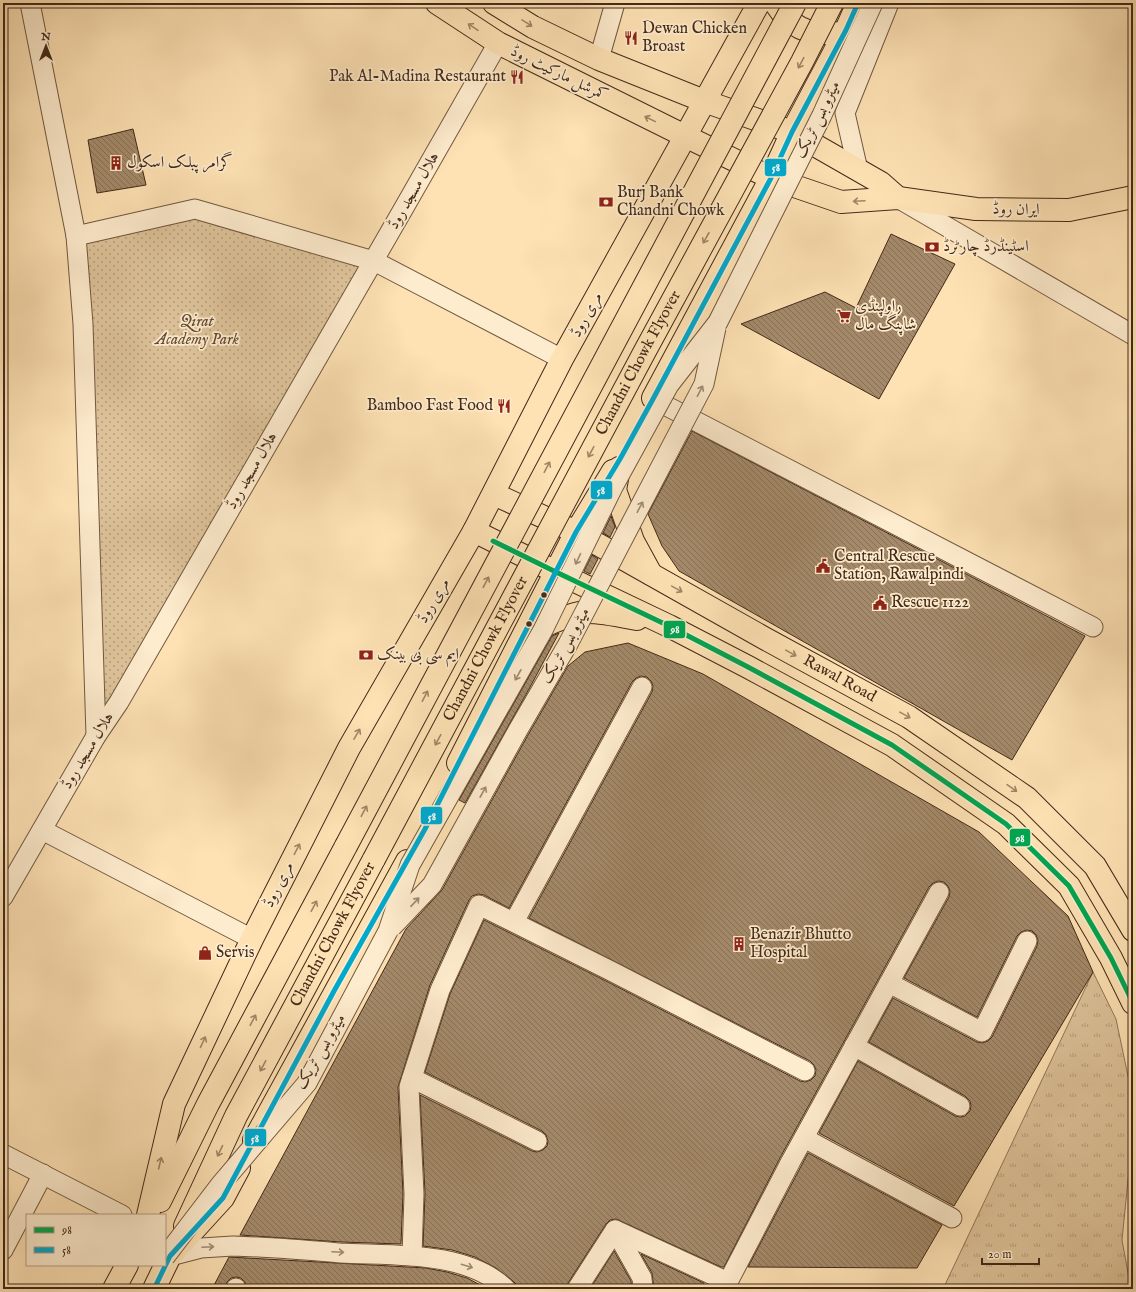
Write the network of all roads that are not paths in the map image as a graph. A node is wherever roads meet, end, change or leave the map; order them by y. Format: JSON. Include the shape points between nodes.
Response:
{"nodes":[{"id":1,"x":30,"y":3,"type":"edge"},
{"id":2,"x":437,"y":3,"type":"edge"},
{"id":3,"x":494,"y":3,"type":"edge"},
{"id":4,"x":616,"y":3,"type":"edge"},
{"id":5,"x":759,"y":3,"type":"edge"},
{"id":6,"x":776,"y":3,"type":"edge"},
{"id":7,"x":795,"y":3,"type":"edge"},
{"id":8,"x":832,"y":3,"type":"edge"},
{"id":9,"x":858,"y":3,"type":"edge"},
{"id":10,"x":873,"y":3,"type":"edge"},
{"id":11,"x":889,"y":3,"type":"edge"},
{"id":12,"x":846,"y":30,"type":"junction"},
{"id":13,"x":498,"y":43,"type":"junction"},
{"id":14,"x":599,"y":59,"type":"junction"},
{"id":15,"x":704,"y":102,"type":"junction"},
{"id":16,"x":792,"y":132,"type":"junction"},
{"id":17,"x":686,"y":136,"type":"junction"},
{"id":18,"x":858,"y":170,"type":"junction"},
{"id":19,"x":770,"y":178,"type":"junction"},
{"id":20,"x":1133,"y":197,"type":"edge"},
{"id":21,"x":898,"y":198,"type":"junction"},
{"id":22,"x":76,"y":236,"type":"junction"},
{"id":23,"x":374,"y":261,"type":"junction"},
{"id":24,"x":718,"y":322,"type":"junction"},
{"id":25,"x":1133,"y":335,"type":"edge"},
{"id":26,"x":562,"y":359,"type":"junction"},
{"id":27,"x":653,"y":399,"type":"junction"},
{"id":28,"x":620,"y":459,"type":"junction"},
{"id":29,"x":494,"y":494,"type":"junction"},
{"id":30,"x":474,"y":531,"type":"junction"},
{"id":31,"x":576,"y":532,"type":"junction"},
{"id":32,"x":556,"y":572,"type":"junction"},
{"id":33,"x":651,"y":574,"type":"junction"},
{"id":34,"x":669,"y":626,"type":"junction"},
{"id":35,"x":1093,"y":626,"type":"dead end"},
{"id":36,"x":524,"y":634,"type":"junction"},
{"id":37,"x":642,"y":687,"type":"dead end"},
{"id":38,"x":96,"y":736,"type":"junction"},
{"id":39,"x":42,"y":830,"type":"junction"},
{"id":40,"x":939,"y":892,"type":"dead end"},
{"id":41,"x":3,"y":898,"type":"edge"},
{"id":42,"x":514,"y":922,"type":"junction"},
{"id":43,"x":1133,"y":930,"type":"edge"},
{"id":44,"x":388,"y":931,"type":"junction"},
{"id":45,"x":252,"y":939,"type":"junction"},
{"id":46,"x":1028,"y":941,"type":"dead end"},
{"id":47,"x":889,"y":983,"type":"junction"},
{"id":48,"x":1133,"y":1003,"type":"edge"},
{"id":49,"x":854,"y":1046,"type":"junction"},
{"id":50,"x":805,"y":1071,"type":"dead end"},
{"id":51,"x":412,"y":1078,"type":"junction"},
{"id":52,"x":960,"y":1106,"type":"dead end"},
{"id":53,"x":804,"y":1138,"type":"junction"},
{"id":54,"x":537,"y":1141,"type":"dead end"},
{"id":55,"x":3,"y":1154,"type":"edge"},
{"id":56,"x":43,"y":1174,"type":"junction"},
{"id":57,"x":120,"y":1214,"type":"edge"},
{"id":58,"x":148,"y":1214,"type":"edge"},
{"id":59,"x":153,"y":1214,"type":"edge"},
{"id":60,"x":952,"y":1218,"type":"dead end"},
{"id":61,"x":615,"y":1230,"type":"junction"},
{"id":62,"x":3,"y":1250,"type":"edge"},
{"id":63,"x":412,"y":1256,"type":"junction"},
{"id":64,"x":166,"y":1258,"type":"edge"},
{"id":65,"x":166,"y":1259,"type":"edge"},
{"id":66,"x":166,"y":1259,"type":"edge"},
{"id":67,"x":166,"y":1260,"type":"edge"},
{"id":68,"x":126,"y":1266,"type":"edge"},
{"id":69,"x":161,"y":1266,"type":"edge"},
{"id":70,"x":163,"y":1266,"type":"edge"},
{"id":71,"x":114,"y":1289,"type":"edge"},
{"id":72,"x":145,"y":1289,"type":"edge"},
{"id":73,"x":154,"y":1289,"type":"edge"},
{"id":74,"x":506,"y":1289,"type":"edge"},
{"id":75,"x":576,"y":1289,"type":"edge"},
{"id":76,"x":643,"y":1289,"type":"edge"}],
"edges":[{"from":1,"to":22,"type":"street"},
{"from":13,"to":2,"type":"main road","name":"کمرشل مارکیٹ روڈ","one_way":true},
{"from":3,"to":14,"type":"main road","name":"کمرشل مارکیٹ روڈ","one_way":true,"via":[[533,27]]},
{"from":4,"to":14,"type":"street"},
{"from":5,"to":15,"type":"main road","name":"مری روڈ"},
{"from":6,"to":12,"type":"main road","via":[[794,25],[807,31],[834,33]]},
{"from":59,"to":7,"type":"main road","name":"Chandni Chowk Flyover","one_way":true,"bridge":true,"via":[[208,1104]]},
{"from":8,"to":64,"type":"main road","name":"Chandni Chowk Flyover","one_way":true,"bridge":true,"via":[[236,1116]]},
{"from":9,"to":12,"type":"main road"},
{"from":10,"to":24,"type":"street","name":"میٹرو بس ٹریک","bridge":true,"via":[[822,115]]},
{"from":11,"to":18,"type":"street","via":[[845,113]]},
{"from":12,"to":16,"type":"main road"},
{"from":17,"to":13,"type":"main road","name":"کمرشل مارکیٹ روڈ","one_way":true},
{"from":13,"to":23,"type":"street","name":"ہلال مسجد روڈ"},
{"from":14,"to":15,"type":"main road","name":"کمرشل مارکیٹ روڈ"},
{"from":15,"to":16,"type":"main road"},
{"from":15,"to":17,"type":"main road","name":"مری روڈ"},
{"from":16,"to":18,"type":"main road"},
{"from":16,"to":19,"type":"main road"},
{"from":17,"to":19,"type":"main road","name":"ایران روڈ"},
{"from":17,"to":26,"type":"main road","name":"مری روڈ"},
{"from":18,"to":21,"type":"main road","via":[[881,183]]},
{"from":21,"to":19,"type":"main road","name":"ایران روڈ","one_way":true,"via":[[841,202]]},
{"from":19,"to":27,"type":"main road"},
{"from":20,"to":21,"type":"main road","name":"ایران روڈ","via":[[1069,210],[976,209]]},
{"from":21,"to":25,"type":"street"},
{"from":22,"to":23,"type":"street","via":[[195,209]]},
{"from":22,"to":38,"type":"street","via":[[83,324]]},
{"from":23,"to":26,"type":"street"},
{"from":23,"to":38,"type":"street","name":"ہلال مسجد روڈ","via":[[119,702]]},
{"from":24,"to":44,"type":"street","name":"میٹرو بس ٹریک","one_way":true,"bridge":true,"via":[[669,385],[617,480],[543,630],[410,865]]},
{"from":44,"to":24,"type":"street","name":"میٹرو بس ٹریک","one_way":true,"bridge":true,"via":[[432,885],[568,644],[704,384]]},
{"from":26,"to":29,"type":"main road","name":"مری روڈ"},
{"from":27,"to":28,"type":"main road"},
{"from":27,"to":35,"type":"street"},
{"from":28,"to":31,"type":"main road"},
{"from":28,"to":33,"type":"main road","via":[[615,490],[633,541]]},
{"from":29,"to":30,"type":"main road","name":"مری روڈ"},
{"from":29,"to":31,"type":"main road","name":"Rawal Road"},
{"from":30,"to":32,"type":"main road","name":"Rawal Road"},
{"from":45,"to":30,"type":"main road","name":"مری روڈ","one_way":true,"via":[[349,748]]},
{"from":31,"to":32,"type":"main road"},
{"from":31,"to":33,"type":"main road","name":"Rawal Road"},
{"from":32,"to":34,"type":"main road","name":"Rawal Road"},
{"from":32,"to":36,"type":"main road"},
{"from":33,"to":43,"type":"main road","name":"Rawal Road","one_way":true,"via":[[909,717],[1027,798],[1095,866]]},
{"from":34,"to":36,"type":"main road","via":[[619,615],[586,612],[557,620]]},
{"from":34,"to":48,"type":"main road","name":"Rawal Road","via":[[892,745],[1006,824],[1069,886],[1112,958]]},
{"from":36,"to":66,"type":"main road","via":[[425,829],[223,1198]]},
{"from":37,"to":42,"type":"street"},
{"from":38,"to":39,"type":"street","name":"ہلال مسجد روڈ"},
{"from":39,"to":41,"type":"street","name":"ہلال مسجد روڈ"},
{"from":39,"to":45,"type":"street"},
{"from":40,"to":47,"type":"street"},
{"from":42,"to":50,"type":"street"},
{"from":42,"to":51,"type":"street","via":[[479,905],[440,990]]},
{"from":44,"to":65,"type":"street","name":"میٹرو بس ٹریک","bridge":true,"via":[[307,1083],[220,1185]]},
{"from":58,"to":45,"type":"main road","name":"مری روڈ","one_way":true,"via":[[174,1104]]},
{"from":46,"to":47,"type":"street","via":[[982,1032]]},
{"from":47,"to":49,"type":"street"},
{"from":49,"to":52,"type":"street"},
{"from":49,"to":53,"type":"street"},
{"from":51,"to":54,"type":"street"},
{"from":51,"to":63,"type":"street","via":[[409,1087],[414,1194]]},
{"from":53,"to":60,"type":"street"},
{"from":53,"to":61,"type":"street","via":[[728,1282]]},
{"from":55,"to":56,"type":"street"},
{"from":56,"to":57,"type":"street"},
{"from":56,"to":62,"type":"street"},
{"from":61,"to":75,"type":"street"},
{"from":61,"to":76,"type":"street","via":[[642,1278]]},
{"from":67,"to":63,"type":"street","one_way":true,"via":[[201,1248],[233,1246]]},
{"from":63,"to":74,"type":"street","one_way":true,"via":[[434,1257],[477,1269]]},
{"from":68,"to":71,"type":"main road"},
{"from":69,"to":72,"type":"street","name":"میٹرو بس ٹریک"},
{"from":70,"to":73,"type":"main road"}]}
